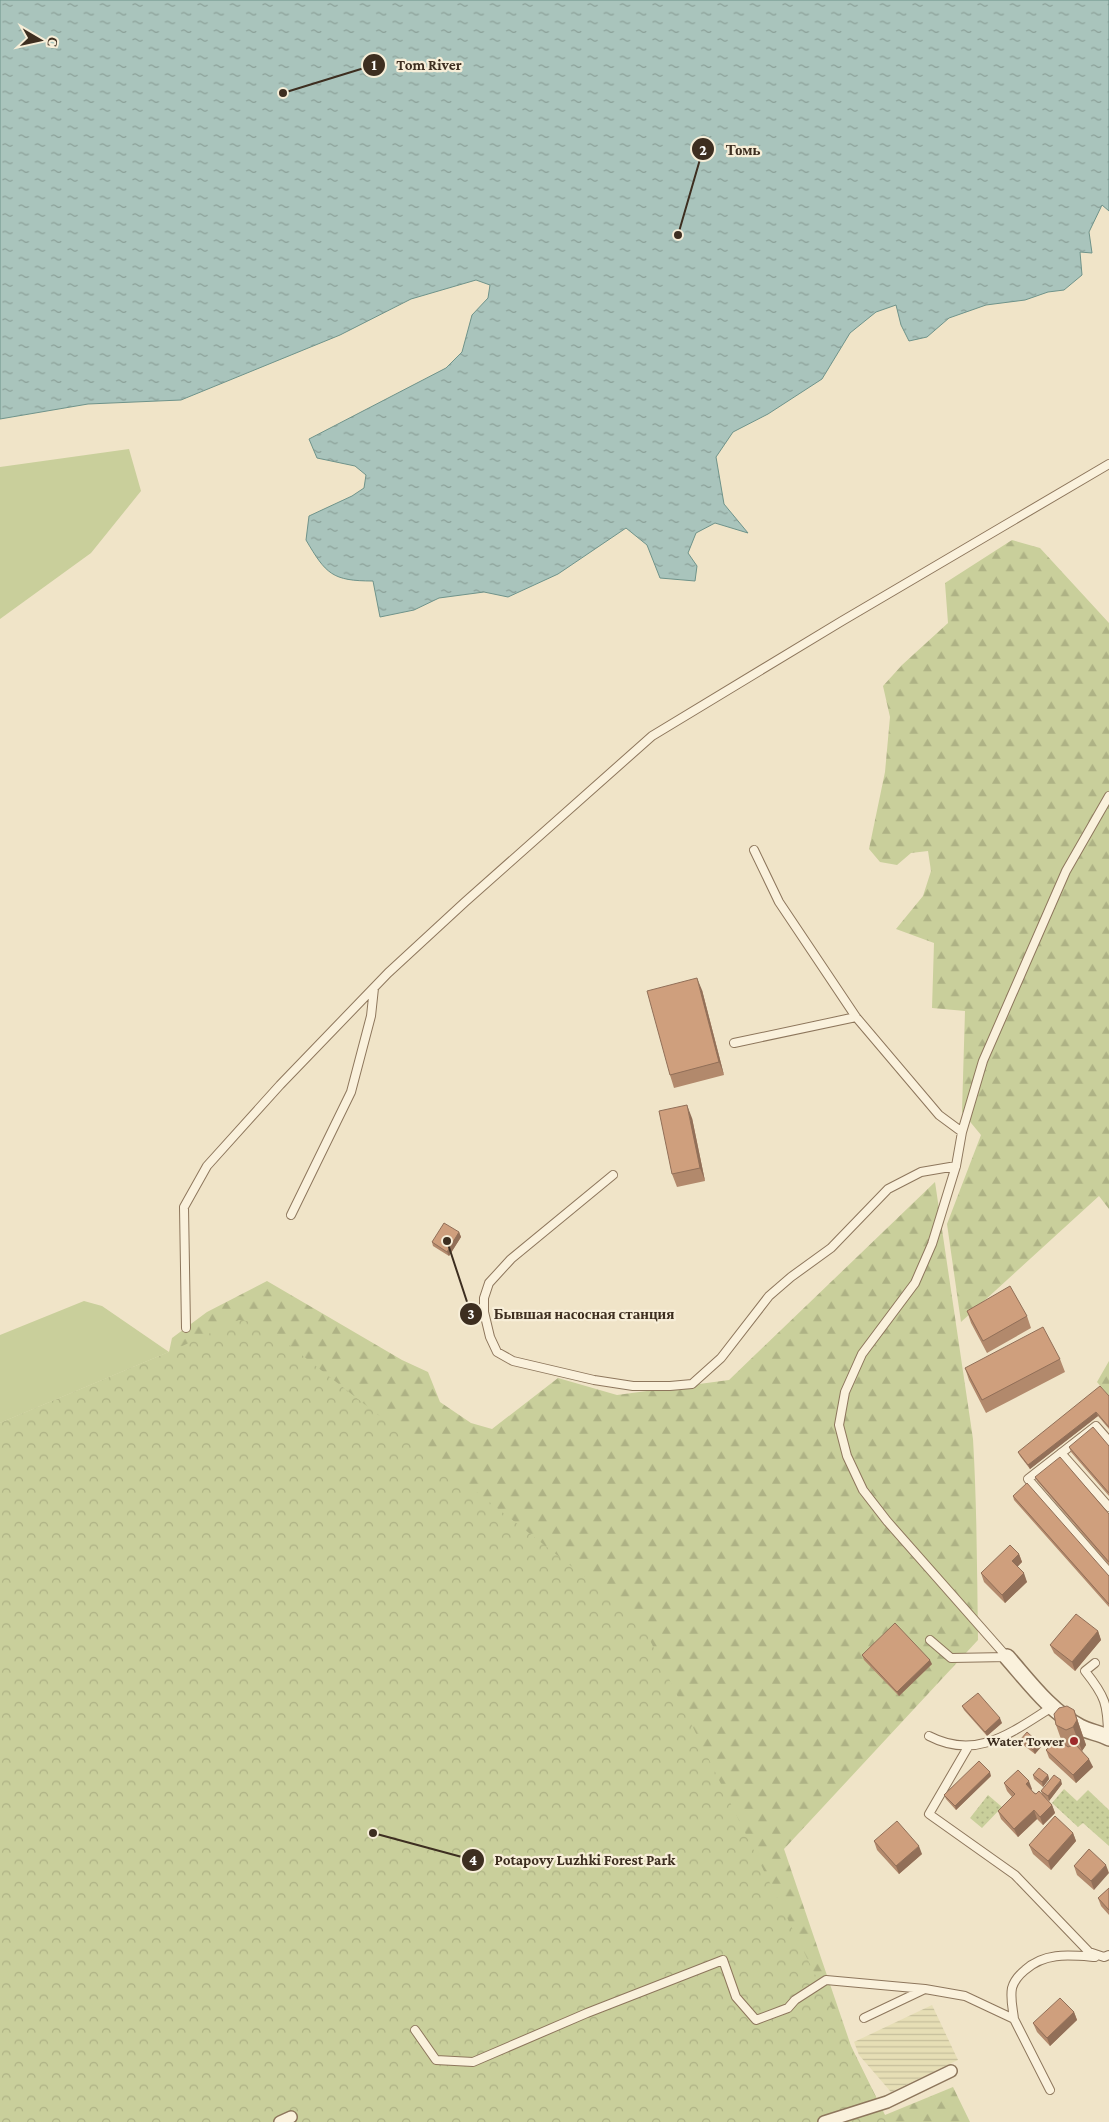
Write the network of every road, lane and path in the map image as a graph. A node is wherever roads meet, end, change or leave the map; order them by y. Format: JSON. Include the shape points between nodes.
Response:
{"nodes":[{"id":1,"x":1109,"y":464,"type":"edge"},
{"id":2,"x":1109,"y":796,"type":"edge"},
{"id":3,"x":754,"y":850,"type":"dead end"},
{"id":4,"x":374,"y":988,"type":"junction"},
{"id":5,"x":856,"y":1017,"type":"junction"},
{"id":6,"x":734,"y":1043,"type":"dead end"},
{"id":7,"x":962,"y":1132,"type":"junction"},
{"id":8,"x":956,"y":1166,"type":"junction"},
{"id":9,"x":612,"y":1175,"type":"dead end"},
{"id":10,"x":291,"y":1214,"type":"dead end"},
{"id":11,"x":186,"y":1328,"type":"dead end"},
{"id":12,"x":1109,"y":1441,"type":"edge"},
{"id":13,"x":1061,"y":1453,"type":"junction"},
{"id":14,"x":1109,"y":1507,"type":"edge"},
{"id":15,"x":1109,"y":1572,"type":"edge"},
{"id":16,"x":930,"y":1640,"type":"dead end"},
{"id":17,"x":1007,"y":1657,"type":"junction"},
{"id":18,"x":1095,"y":1663,"type":"dead end"},
{"id":19,"x":1052,"y":1707,"type":"junction"},
{"id":20,"x":928,"y":1736,"type":"dead end"},
{"id":21,"x":1108,"y":1737,"type":"edge"},
{"id":22,"x":968,"y":1747,"type":"junction"},
{"id":23,"x":1107,"y":1956,"type":"edge"},
{"id":24,"x":925,"y":1989,"type":"junction"},
{"id":25,"x":864,"y":2018,"type":"dead end"},
{"id":26,"x":1014,"y":2019,"type":"junction"},
{"id":27,"x":415,"y":2030,"type":"dead end"},
{"id":28,"x":951,"y":2072,"type":"dead end"},
{"id":29,"x":1050,"y":2090,"type":"dead end"},
{"id":30,"x":824,"y":2122,"type":"edge"}],
"edges":[{"from":1,"to":4,"type":"lane","via":[[842,620],[652,736],[465,902]]},
{"from":2,"to":7,"type":"lane","via":[[1066,871],[1046,916],[983,1061]]},
{"from":3,"to":5,"type":"lane","via":[[779,902]]},
{"from":4,"to":10,"type":"lane","via":[[371,1016],[351,1092]]},
{"from":4,"to":11,"type":"lane","via":[[206,1166],[184,1207]]},
{"from":5,"to":6,"type":"lane"},
{"from":5,"to":7,"type":"lane","via":[[939,1116]]},
{"from":7,"to":8,"type":"lane"},
{"from":8,"to":9,"type":"lane","via":[[921,1172],[888,1189],[831,1248],[769,1296],[721,1358],[692,1384],[670,1386],[632,1386],[594,1380],[513,1361],[497,1352],[490,1338],[484,1305],[489,1283],[511,1259]]},
{"from":8,"to":17,"type":"lane","via":[[932,1244],[915,1283],[862,1354],[845,1392],[839,1425],[847,1456],[863,1490]]},
{"from":12,"to":13,"type":"lane","via":[[1096,1426]]},
{"from":13,"to":14,"type":"lane"},
{"from":13,"to":15,"type":"lane","via":[[1028,1479]]},
{"from":16,"to":17,"type":"lane","via":[[951,1658]]},
{"from":17,"to":19,"type":"street"},
{"from":18,"to":21,"type":"lane","via":[[1085,1671],[1102,1694]]},
{"from":19,"to":21,"type":"street","via":[[1080,1727]]},
{"from":19,"to":22,"type":"lane","via":[[1005,1736]]},
{"from":20,"to":22,"type":"lane"},
{"from":22,"to":23,"type":"lane","via":[[929,1814],[1015,1875],[1089,1952]]},
{"from":23,"to":26,"type":"lane","via":[[1061,1954],[1035,1961],[1018,1976],[1012,1987]]},
{"from":24,"to":25,"type":"lane"},
{"from":24,"to":26,"type":"lane","via":[[965,1996]]},
{"from":24,"to":27,"type":"lane","via":[[826,1980],[794,2000],[788,2008],[756,2020],[736,1997],[723,1960],[473,2062],[436,2060]]},
{"from":26,"to":29,"type":"lane"},
{"from":28,"to":30,"type":"street","via":[[887,2102]]}]}
